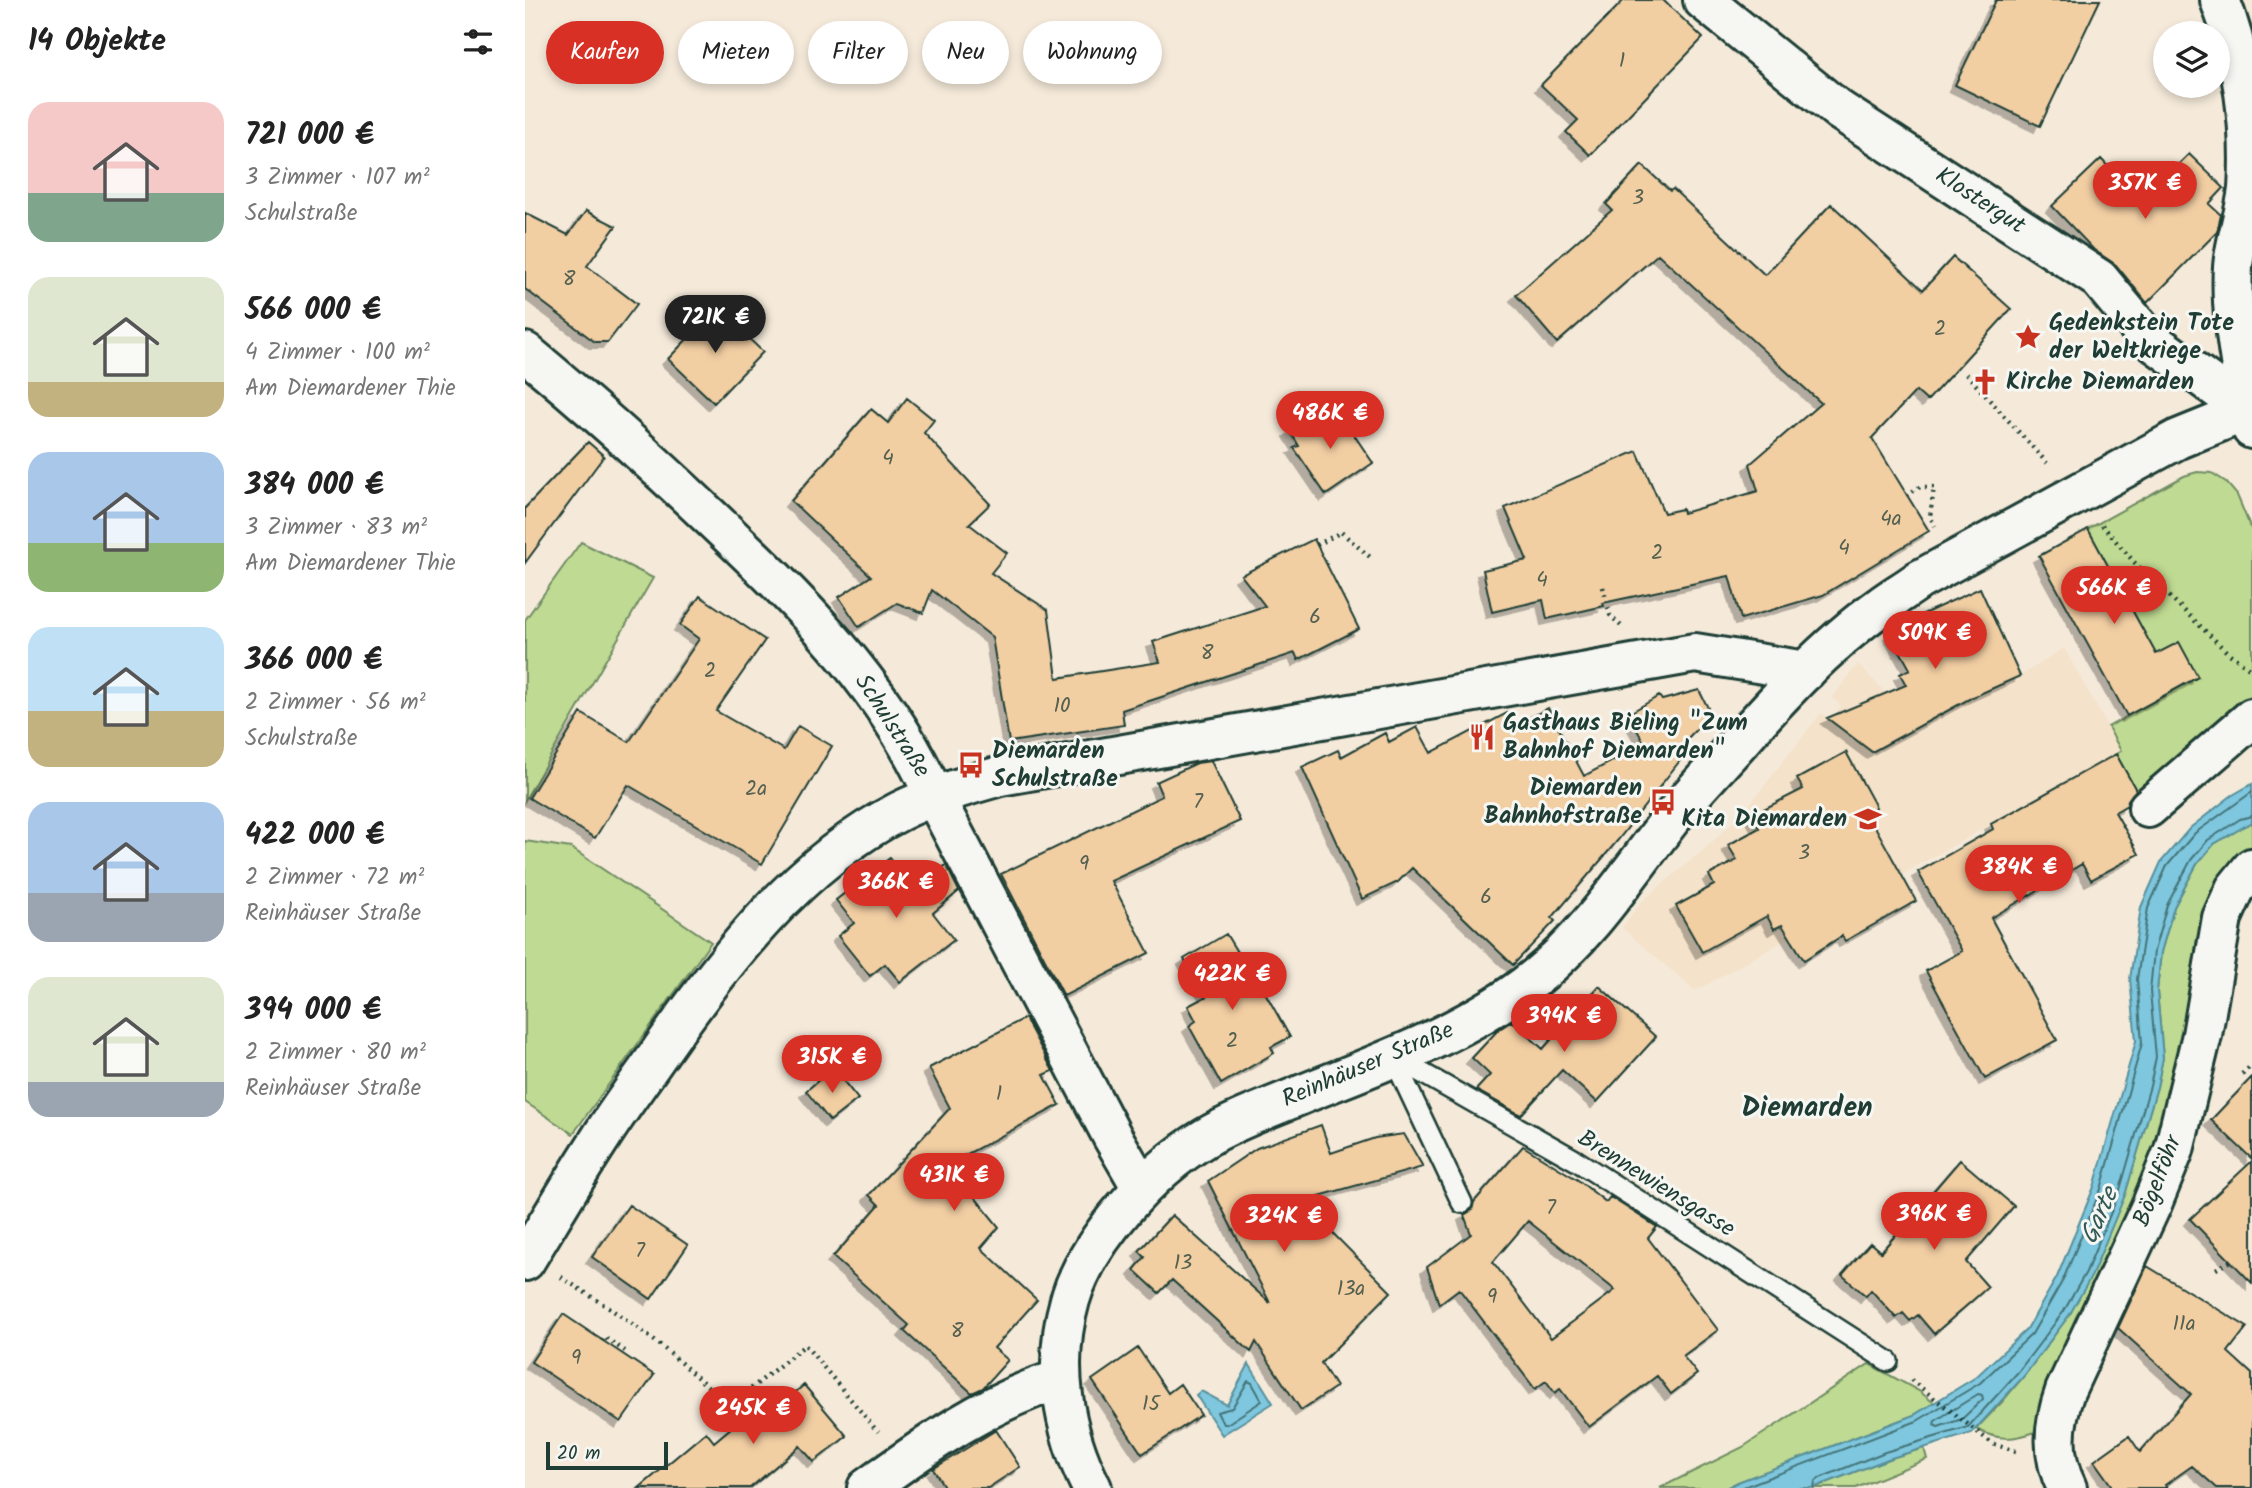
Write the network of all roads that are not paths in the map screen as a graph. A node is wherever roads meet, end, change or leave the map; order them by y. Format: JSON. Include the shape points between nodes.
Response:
{"nodes":[{"id":1,"x":1703,"y":0,"type":"edge"},
{"id":2,"x":2220,"y":0,"type":"edge"},
{"id":3,"x":525,"y":352,"type":"edge"},
{"id":4,"x":2251,"y":416,"type":"edge"},
{"id":5,"x":1806,"y":671,"type":"junction"},
{"id":6,"x":2252,"y":718,"type":"edge"},
{"id":7,"x":934,"y":796,"type":"junction"},
{"id":8,"x":2148,"y":808,"type":"dead end"},
{"id":9,"x":2252,"y":868,"type":"edge"},
{"id":10,"x":1393,"y":1057,"type":"junction"},
{"id":11,"x":1142,"y":1188,"type":"junction"},
{"id":12,"x":1462,"y":1203,"type":"dead end"},
{"id":13,"x":526,"y":1258,"type":"edge"},
{"id":14,"x":1888,"y":1361,"type":"dead end"},
{"id":15,"x":1061,"y":1379,"type":"junction"},
{"id":16,"x":867,"y":1488,"type":"edge"},
{"id":17,"x":1091,"y":1488,"type":"edge"},
{"id":18,"x":2067,"y":1488,"type":"edge"}],
"edges":[{"from":1,"to":4,"type":"street","name":"Klostergut","via":[[1839,110],[2099,279],[2148,338]]},
{"from":2,"to":4,"type":"street","via":[[2240,65],[2250,141],[2248,192],[2232,285]]},
{"from":3,"to":7,"type":"street","name":"Schulstraße","via":[[655,464],[838,646],[919,760]]},
{"from":4,"to":5,"type":"street","name":"Reinhäuser Straße","via":[[2178,439],[1919,580],[1880,606]]},
{"from":5,"to":7,"type":"street","via":[[1695,653],[1000,776]]},
{"from":5,"to":10,"type":"street","name":"Reinhäuser Straße","via":[[1676,813],[1593,921],[1536,978],[1484,1013]]},
{"from":6,"to":8,"type":"street"},
{"from":7,"to":11,"type":"street","name":"Schulstraße"},
{"from":7,"to":13,"type":"street","via":[[890,817],[834,855],[743,942],[696,1000],[600,1138]]},
{"from":9,"to":18,"type":"street","name":"Bögelföhr","via":[[2235,889],[2223,918],[2202,1035],[2174,1150],[2058,1411],[2057,1464]]},
{"from":10,"to":11,"type":"street","name":"Reinhäuser Straße","via":[[1205,1138]]},
{"from":10,"to":12,"type":"lane"},
{"from":10,"to":14,"type":"lane","name":"Brennewiensgasse","via":[[1577,1161]]},
{"from":11,"to":15,"type":"street","name":"Reinhäuser Straße","via":[[1102,1238],[1070,1298]]},
{"from":15,"to":16,"type":"street","via":[[997,1403]]},
{"from":15,"to":17,"type":"street","name":"Reinhäuser Straße","via":[[1075,1451]]}]}
